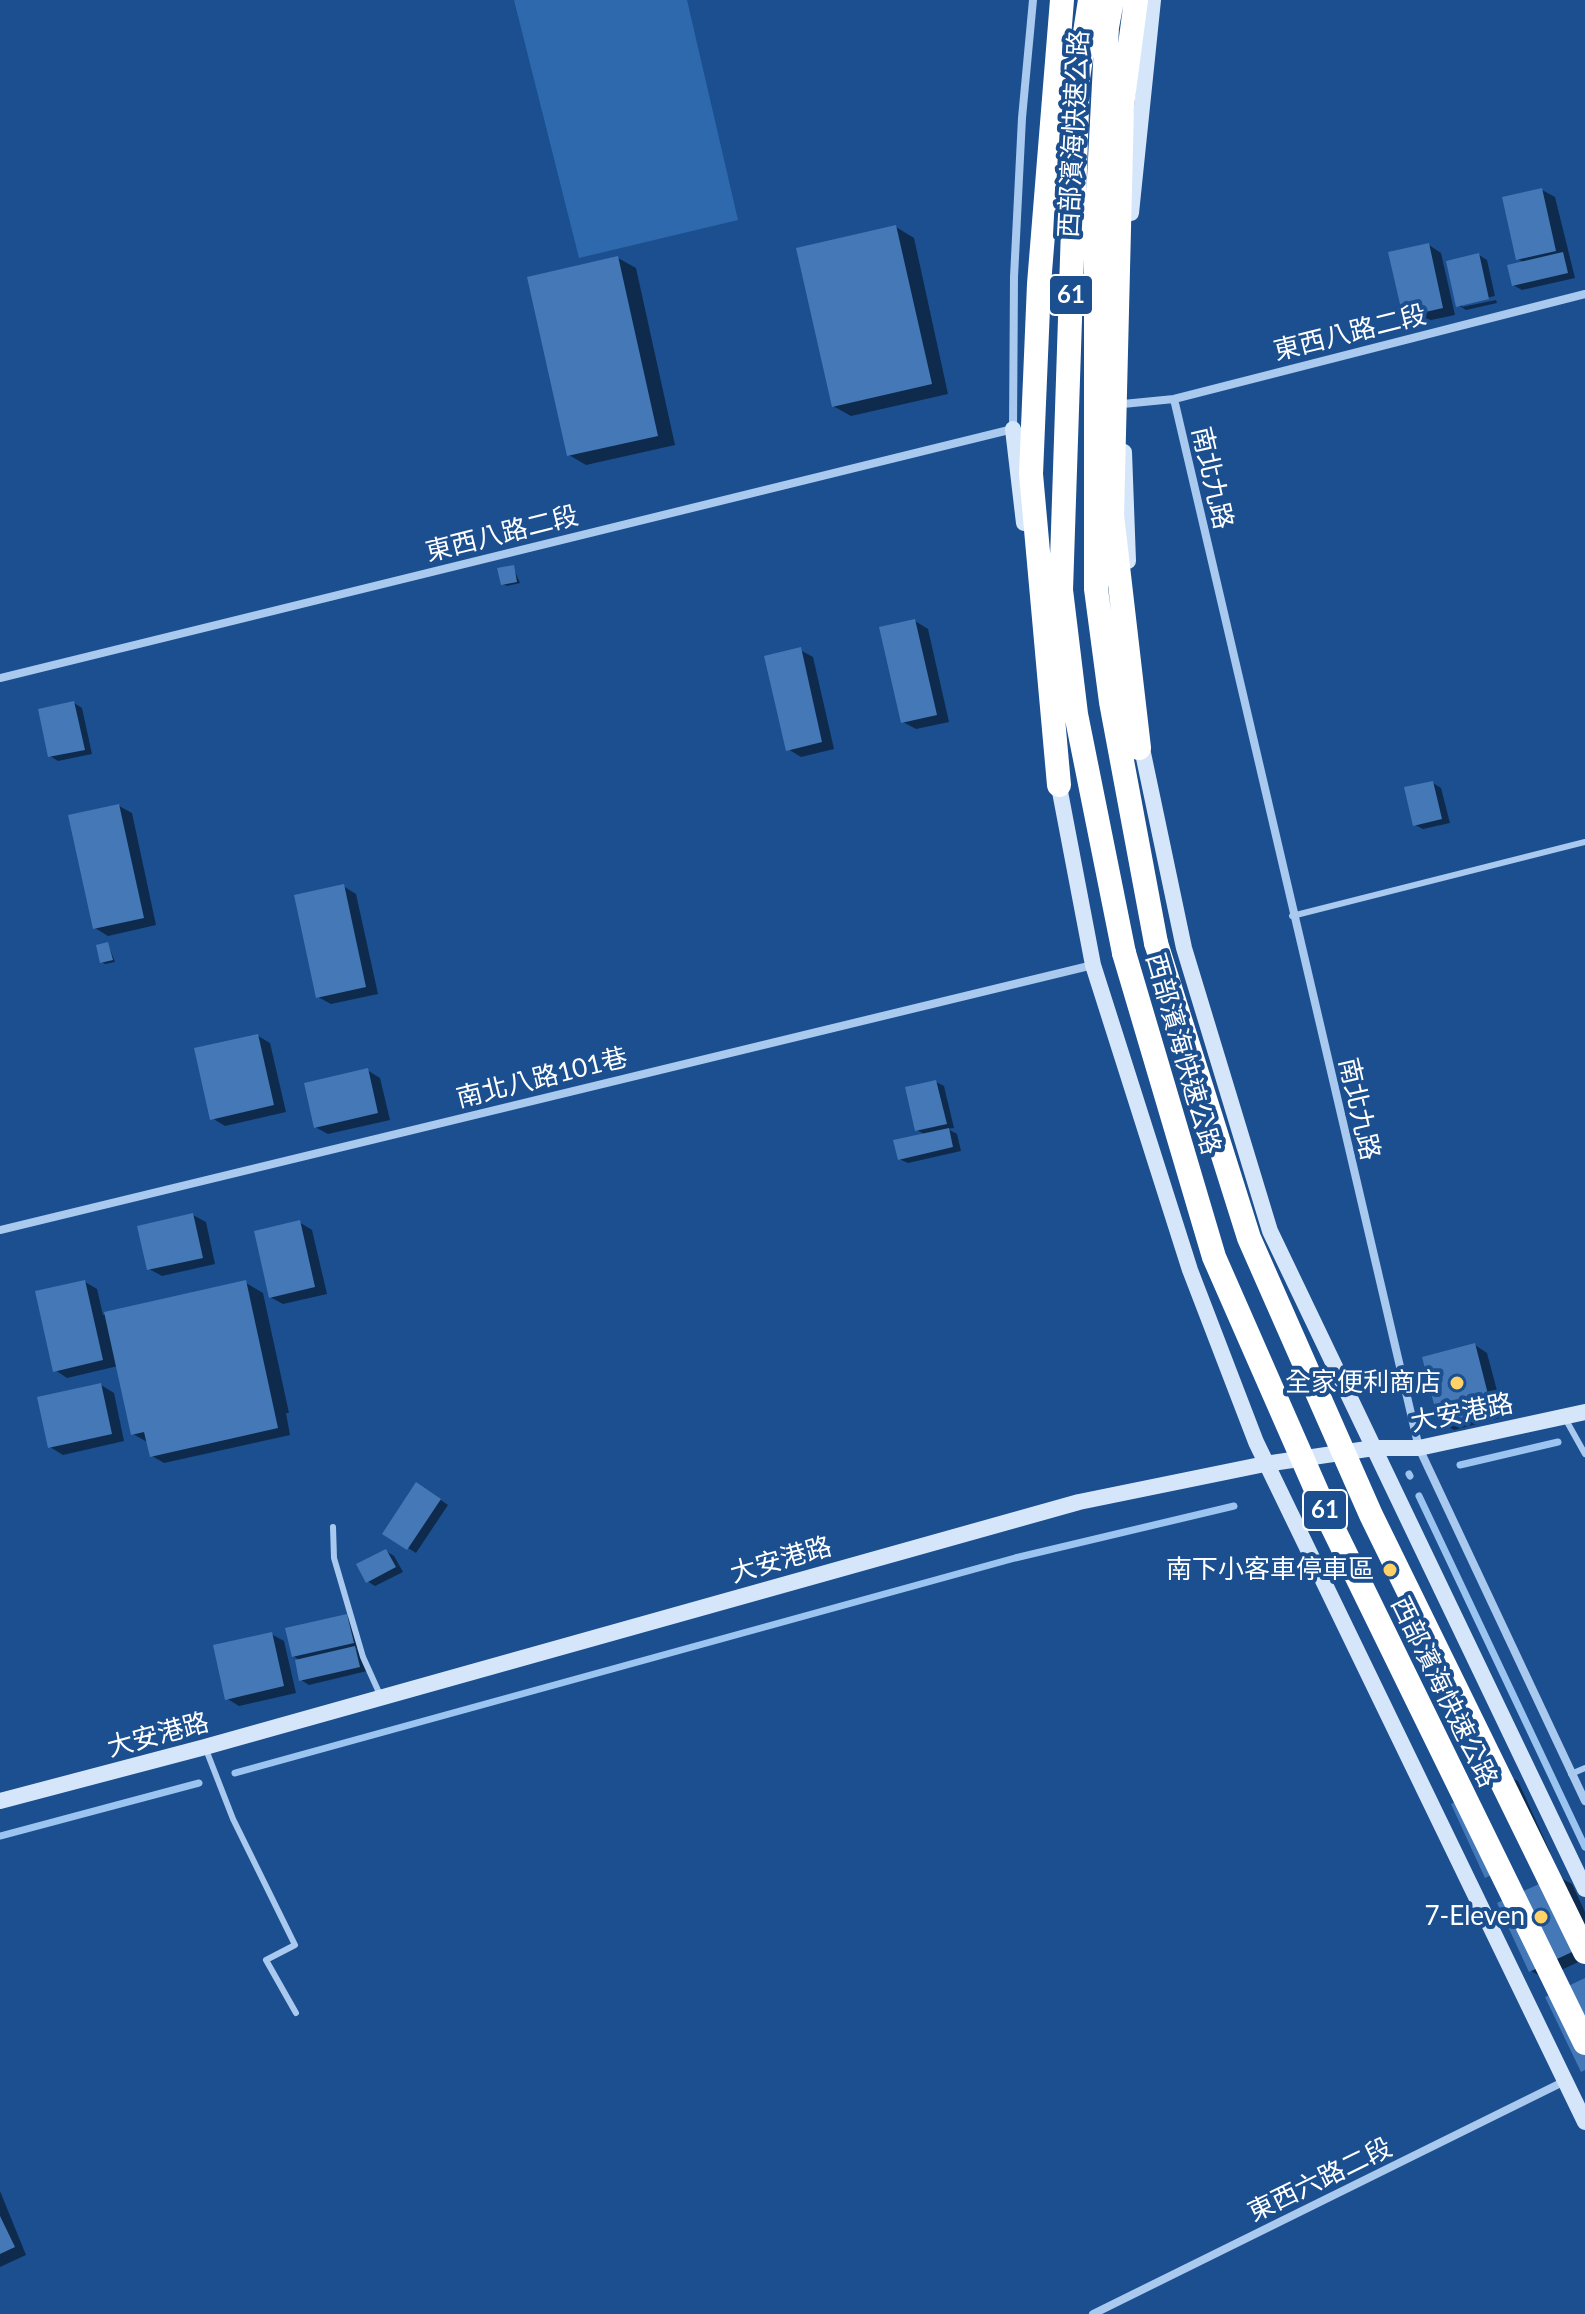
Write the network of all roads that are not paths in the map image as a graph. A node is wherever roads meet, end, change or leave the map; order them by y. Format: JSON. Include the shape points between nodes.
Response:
{"nodes":[{"id":1,"x":1033,"y":0,"type":"edge"},
{"id":2,"x":1062,"y":0,"type":"edge"},
{"id":3,"x":1090,"y":0,"type":"edge"},
{"id":4,"x":1112,"y":0,"type":"edge"},
{"id":5,"x":1136,"y":0,"type":"edge"},
{"id":6,"x":1153,"y":0,"type":"edge"},
{"id":7,"x":1585,"y":294,"type":"edge"},
{"id":8,"x":1174,"y":399,"type":"junction"},
{"id":9,"x":1123,"y":404,"type":"junction"},
{"id":10,"x":1013,"y":429,"type":"junction"},
{"id":11,"x":0,"y":678,"type":"edge"},
{"id":12,"x":1139,"y":748,"type":"junction"},
{"id":13,"x":1059,"y":785,"type":"junction"},
{"id":14,"x":1585,"y":842,"type":"edge"},
{"id":15,"x":1292,"y":916,"type":"junction"},
{"id":16,"x":1093,"y":965,"type":"junction"},
{"id":17,"x":0,"y":1230,"type":"edge"},
{"id":18,"x":1585,"y":1412,"type":"edge"},
{"id":19,"x":1565,"y":1417,"type":"junction"},
{"id":20,"x":1374,"y":1448,"type":"junction"},
{"id":21,"x":1419,"y":1448,"type":"junction"},
{"id":22,"x":1585,"y":1454,"type":"edge"},
{"id":23,"x":1265,"y":1464,"type":"junction"},
{"id":24,"x":333,"y":1527,"type":"dead end"},
{"id":25,"x":381,"y":1697,"type":"junction"},
{"id":26,"x":205,"y":1747,"type":"junction"},
{"id":27,"x":1585,"y":1768,"type":"edge"},
{"id":28,"x":1571,"y":1774,"type":"junction"},
{"id":29,"x":0,"y":1801,"type":"edge"},
{"id":30,"x":1585,"y":1801,"type":"edge"},
{"id":31,"x":1585,"y":1889,"type":"edge"},
{"id":32,"x":1585,"y":1952,"type":"edge"},
{"id":33,"x":296,"y":2013,"type":"dead end"},
{"id":34,"x":1585,"y":2043,"type":"edge"},
{"id":35,"x":1565,"y":2081,"type":"junction"},
{"id":36,"x":1585,"y":2122,"type":"edge"},
{"id":37,"x":1093,"y":2314,"type":"edge"}],
"edges":[{"from":1,"to":10,"type":"street","via":[[1014,277]]},
{"from":2,"to":13,"type":"highway","via":[[1039,284],[1031,474]]},
{"from":3,"to":34,"type":"highway","name":"西部濱海快速公路","number":"61","bridge":true,"via":[[1078,78],[1061,590],[1076,714],[1124,953],[1214,1257],[1332,1526]]},
{"from":4,"to":32,"type":"highway","name":"西部濱海快速公路","number":"61","bridge":true,"via":[[1096,235],[1096,589],[1111,702],[1156,943],[1249,1238],[1371,1515]]},
{"from":5,"to":12,"type":"highway","via":[[1122,106],[1112,515]]},
{"from":6,"to":9,"type":"street","via":[[1131,196]]},
{"from":7,"to":8,"type":"street","name":"東西八路二段"},
{"from":8,"to":9,"type":"street","name":"東西八路二段"},
{"from":8,"to":15,"type":"street","name":"南北九路"},
{"from":9,"to":12,"type":"street","via":[[1129,591],[1142,703]]},
{"from":10,"to":11,"type":"street","name":"東西八路二段"},
{"from":10,"to":13,"type":"street","via":[[1047,724]]},
{"from":12,"to":20,"type":"street","via":[[1184,948],[1270,1231]]},
{"from":13,"to":16,"type":"street"},
{"from":14,"to":15,"type":"lane"},
{"from":15,"to":21,"type":"street","name":"南北九路"},
{"from":16,"to":17,"type":"street","name":"南北八路101巷"},
{"from":16,"to":23,"type":"street","via":[[1190,1270]]},
{"from":18,"to":19,"type":"street","name":"大安港路"},
{"from":19,"to":21,"type":"street","name":"大安港路"},
{"from":19,"to":22,"type":"lane"},
{"from":20,"to":21,"type":"street","name":"大安港路"},
{"from":20,"to":23,"type":"street","name":"大安港路"},
{"from":20,"to":31,"type":"street"},
{"from":21,"to":28,"type":"street","name":"南北九路"},
{"from":23,"to":25,"type":"street","name":"大安港路","via":[[1079,1502]]},
{"from":23,"to":35,"type":"street"},
{"from":24,"to":25,"type":"lane","via":[[334,1558],[363,1657]]},
{"from":25,"to":26,"type":"street","name":"大安港路"},
{"from":26,"to":29,"type":"street","name":"大安港路"},
{"from":26,"to":33,"type":"lane","via":[[233,1819],[295,1945],[266,1960]]},
{"from":27,"to":28,"type":"lane"},
{"from":28,"to":30,"type":"street","name":"南北九路"},
{"from":35,"to":36,"type":"street"},
{"from":35,"to":37,"type":"street","name":"東西六路二段"}]}
